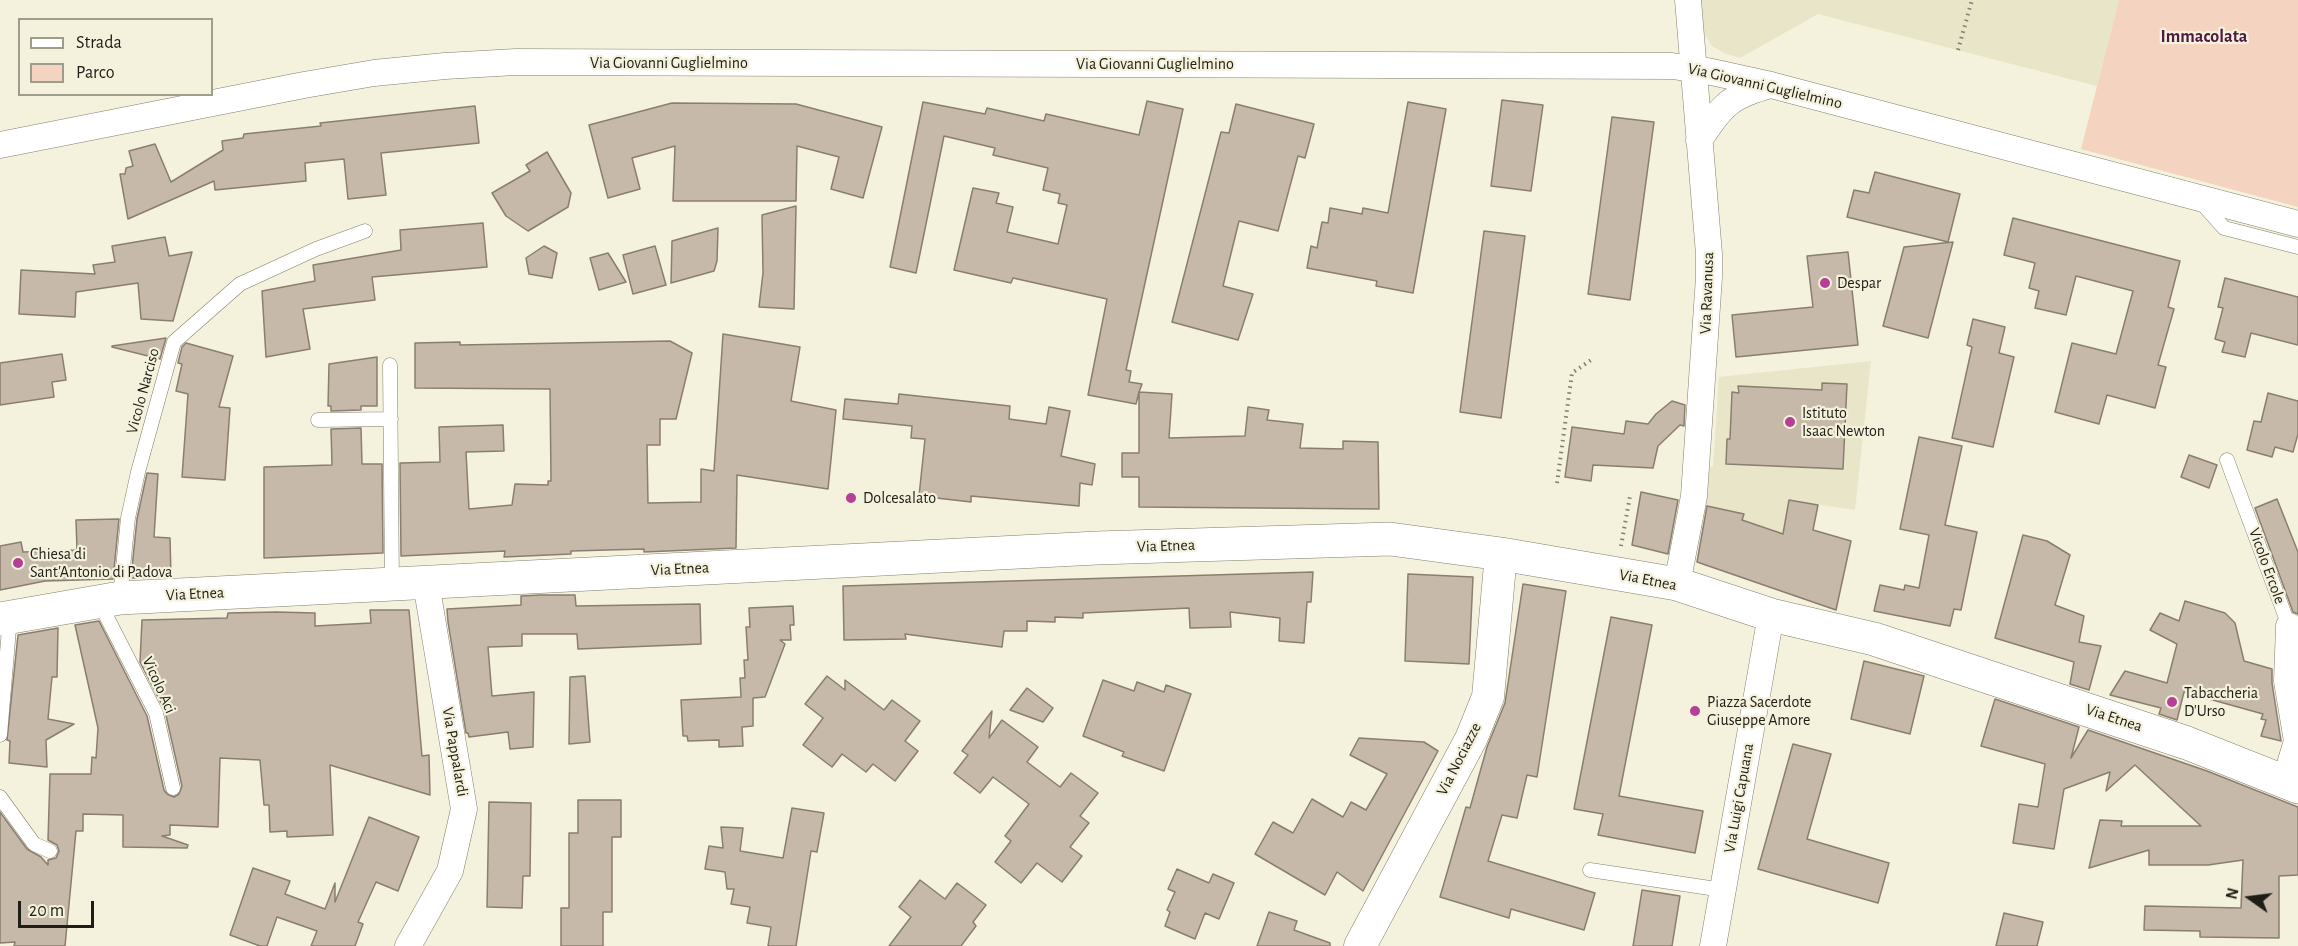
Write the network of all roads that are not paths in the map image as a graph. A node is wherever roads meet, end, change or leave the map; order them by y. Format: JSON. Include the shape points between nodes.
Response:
{"nodes":[{"id":1,"x":1688,"y":0,"type":"edge"},
{"id":2,"x":1692,"y":69,"type":"junction"},
{"id":3,"x":1772,"y":85,"type":"junction"},
{"id":4,"x":1699,"y":140,"type":"junction"},
{"id":5,"x":0,"y":145,"type":"edge"},
{"id":6,"x":2197,"y":197,"type":"junction"},
{"id":7,"x":2298,"y":224,"type":"edge"},
{"id":8,"x":365,"y":231,"type":"dead end"},
{"id":9,"x":2298,"y":247,"type":"edge"},
{"id":10,"x":390,"y":365,"type":"dead end"},
{"id":11,"x":391,"y":419,"type":"junction"},
{"id":12,"x":318,"y":420,"type":"dead end"},
{"id":13,"x":2227,"y":460,"type":"dead end"},
{"id":14,"x":1501,"y":554,"type":"junction"},
{"id":15,"x":426,"y":583,"type":"junction"},
{"id":16,"x":392,"y":584,"type":"junction"},
{"id":17,"x":1677,"y":584,"type":"junction"},
{"id":18,"x":109,"y":600,"type":"junction"},
{"id":19,"x":1771,"y":615,"type":"junction"},
{"id":20,"x":5,"y":618,"type":"edge"},
{"id":21,"x":2289,"y":626,"type":"joint"},
{"id":22,"x":0,"y":735,"type":"edge"},
{"id":23,"x":2292,"y":784,"type":"edge"},
{"id":24,"x":173,"y":788,"type":"dead end"},
{"id":25,"x":0,"y":797,"type":"edge"},
{"id":26,"x":50,"y":851,"type":"dead end"},
{"id":27,"x":1590,"y":870,"type":"dead end"},
{"id":28,"x":1723,"y":890,"type":"junction"},
{"id":29,"x":408,"y":946,"type":"edge"},
{"id":30,"x":1360,"y":946,"type":"edge"},
{"id":31,"x":1713,"y":946,"type":"edge"}],
"edges":[{"from":1,"to":2,"type":"street","name":"Via Ravanusa"},
{"from":2,"to":3,"type":"street","name":"Via Giovanni Guglielmino"},
{"from":2,"to":4,"type":"street","name":"Via Ravanusa"},
{"from":2,"to":5,"type":"street","name":"Via Giovanni Guglielmino","via":[[1604,64],[516,62],[362,75]]},
{"from":3,"to":4,"type":"street","via":[[1734,98]]},
{"from":3,"to":6,"type":"street","name":"Via Giovanni Guglielmino"},
{"from":4,"to":17,"type":"street","name":"Via Ravanusa","via":[[1709,254],[1704,366],[1694,496]]},
{"from":6,"to":7,"type":"street","name":"Via Giovanni Guglielmino"},
{"from":6,"to":9,"type":"lane","via":[[2224,228]]},
{"from":8,"to":18,"type":"lane","name":"Vicolo Narciso","via":[[240,284],[174,342],[138,472]]},
{"from":10,"to":11,"type":"lane"},
{"from":11,"to":12,"type":"lane"},
{"from":11,"to":16,"type":"lane"},
{"from":13,"to":21,"type":"lane","name":"Vicolo Ercole"},
{"from":14,"to":15,"type":"main road","name":"Via Etnea","via":[[1390,539],[1350,539],[1097,548]]},
{"from":14,"to":17,"type":"main road","name":"Via Etnea"},
{"from":14,"to":30,"type":"street","name":"Via Nociazze","via":[[1488,697],[1471,739]]},
{"from":15,"to":16,"type":"main road","name":"Via Etnea"},
{"from":15,"to":29,"type":"street","name":"Via Pappalardi","via":[[464,809],[450,871]]},
{"from":16,"to":18,"type":"main road","name":"Via Etnea"},
{"from":17,"to":19,"type":"main road","name":"Via Etnea"},
{"from":18,"to":20,"type":"main road","name":"Via Etnea"},
{"from":18,"to":24,"type":"lane","name":"Vicolo Aci","via":[[156,713]]},
{"from":19,"to":23,"type":"main road","name":"Via Etnea","via":[[1874,639],[2187,742]]},
{"from":19,"to":28,"type":"street","name":"Via Luigi Capuana"},
{"from":20,"to":22,"type":"lane"},
{"from":21,"to":23,"type":"street","name":"Vicolo Ercole","via":[[2287,681],[2297,741]]},
{"from":25,"to":26,"type":"lane","via":[[34,844]]},
{"from":27,"to":28,"type":"lane"},
{"from":28,"to":31,"type":"street","name":"Via Luigi Capuana"}]}
